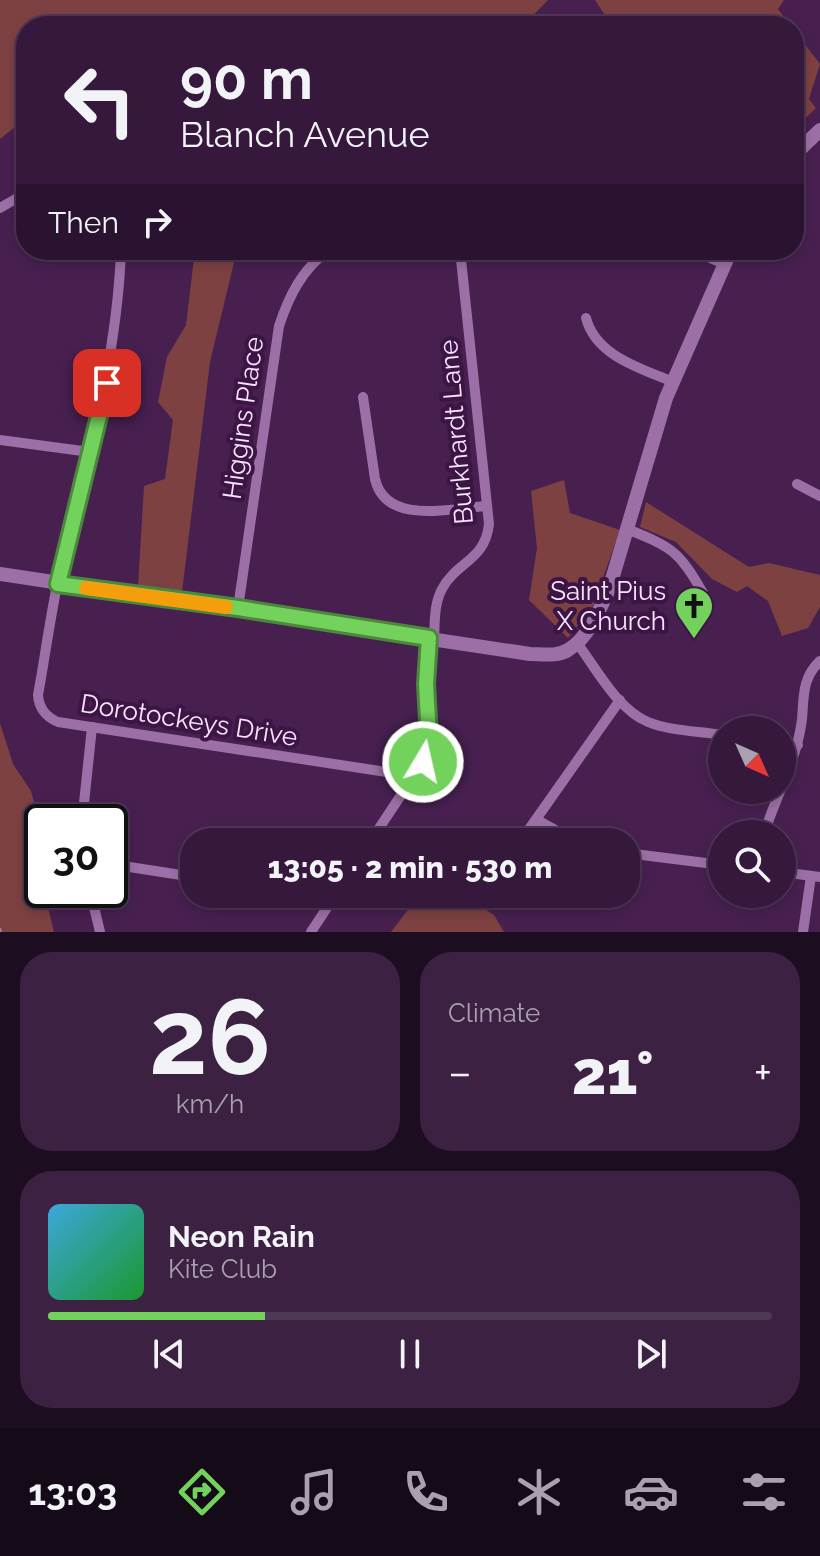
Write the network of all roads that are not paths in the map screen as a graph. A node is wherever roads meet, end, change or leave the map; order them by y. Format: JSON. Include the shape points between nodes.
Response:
{"nodes":[{"id":1,"x":820,"y":130,"type":"edge"},
{"id":2,"x":804,"y":145,"type":"edge"},
{"id":3,"x":121,"y":260,"type":"edge"},
{"id":4,"x":319,"y":260,"type":"edge"},
{"id":5,"x":461,"y":260,"type":"edge"},
{"id":6,"x":715,"y":260,"type":"edge"},
{"id":7,"x":726,"y":260,"type":"edge"},
{"id":8,"x":724,"y":264,"type":"junction"},
{"id":9,"x":586,"y":318,"type":"dead end"},
{"id":10,"x":673,"y":382,"type":"junction"},
{"id":11,"x":363,"y":397,"type":"dead end"},
{"id":12,"x":0,"y":440,"type":"edge"},
{"id":13,"x":90,"y":452,"type":"junction"},
{"id":14,"x":797,"y":484,"type":"dead end"},
{"id":15,"x":820,"y":496,"type":"edge"},
{"id":16,"x":487,"y":506,"type":"junction"},
{"id":17,"x":627,"y":529,"type":"junction"},
{"id":18,"x":0,"y":574,"type":"edge"},
{"id":19,"x":58,"y":584,"type":"junction"},
{"id":20,"x":703,"y":593,"type":"dead end"},
{"id":21,"x":238,"y":608,"type":"junction"},
{"id":22,"x":432,"y":638,"type":"junction"},
{"id":23,"x":577,"y":643,"type":"junction"},
{"id":24,"x":820,"y":661,"type":"edge"},
{"id":25,"x":620,"y":700,"type":"junction"},
{"id":26,"x":92,"y":727,"type":"junction"},
{"id":27,"x":708,"y":733,"type":"edge"},
{"id":28,"x":798,"y":745,"type":"joint"},
{"id":29,"x":413,"y":776,"type":"junction"},
{"id":30,"x":84,"y":804,"type":"edge"},
{"id":31,"x":537,"y":820,"type":"junction"},
{"id":32,"x":769,"y":820,"type":"edge"},
{"id":33,"x":379,"y":828,"type":"edge"},
{"id":34,"x":531,"y":828,"type":"edge"},
{"id":35,"x":552,"y":828,"type":"edge"},
{"id":36,"x":640,"y":855,"type":"edge"},
{"id":37,"x":708,"y":863,"type":"edge"},
{"id":38,"x":128,"y":867,"type":"edge"},
{"id":39,"x":796,"y":874,"type":"edge"},
{"id":40,"x":180,"y":875,"type":"edge"},
{"id":41,"x":816,"y":876,"type":"edge"},
{"id":42,"x":94,"y":908,"type":"edge"},
{"id":43,"x":327,"y":908,"type":"edge"},
{"id":44,"x":100,"y":932,"type":"edge"},
{"id":45,"x":311,"y":932,"type":"edge"},
{"id":46,"x":803,"y":932,"type":"edge"}],
"edges":[{"from":1,"to":2,"type":"main road"},
{"from":3,"to":13,"type":"street","name":"Dorotockeys Drive","via":[[107,383]]},
{"from":4,"to":21,"type":"street","name":"Higgins Place","via":[[293,290],[279,326]]},
{"from":5,"to":16,"type":"street","name":"Burkhardt Lane"},
{"from":6,"to":8,"type":"street"},
{"from":7,"to":8,"type":"main road"},
{"from":8,"to":10,"type":"main road"},
{"from":9,"to":10,"type":"street","via":[[600,345]]},
{"from":10,"to":17,"type":"main road"},
{"from":11,"to":16,"type":"street","via":[[375,479],[384,499],[413,511]]},
{"from":12,"to":13,"type":"street"},
{"from":13,"to":19,"type":"street","name":"Dorotockeys Drive"},
{"from":14,"to":15,"type":"street"},
{"from":16,"to":22,"type":"street","name":"Burkhardt Lane","via":[[485,543],[443,588]]},
{"from":17,"to":20,"type":"street","via":[[678,554]]},
{"from":17,"to":23,"type":"main road","via":[[603,601]]},
{"from":18,"to":19,"type":"main road"},
{"from":19,"to":21,"type":"main road"},
{"from":19,"to":26,"type":"street","name":"Dorotockeys Drive","via":[[39,702],[51,720]]},
{"from":21,"to":22,"type":"main road"},
{"from":22,"to":23,"type":"main road","via":[[547,655]]},
{"from":22,"to":29,"type":"street","name":"Burkhardt Lane","via":[[426,684],[429,738]]},
{"from":23,"to":25,"type":"street"},
{"from":24,"to":28,"type":"street","via":[[804,686]]},
{"from":25,"to":27,"type":"street","via":[[646,721]]},
{"from":25,"to":31,"type":"street"},
{"from":26,"to":29,"type":"street","name":"Dorotockeys Drive"},
{"from":26,"to":30,"type":"street"},
{"from":28,"to":32,"type":"street"},
{"from":29,"to":33,"type":"street","name":"Burkhardt Lane"},
{"from":31,"to":34,"type":"street"},
{"from":31,"to":35,"type":"street"},
{"from":36,"to":37,"type":"street"},
{"from":38,"to":40,"type":"street"},
{"from":39,"to":41,"type":"street"},
{"from":41,"to":46,"type":"street"},
{"from":42,"to":44,"type":"street"},
{"from":43,"to":45,"type":"street"}]}
